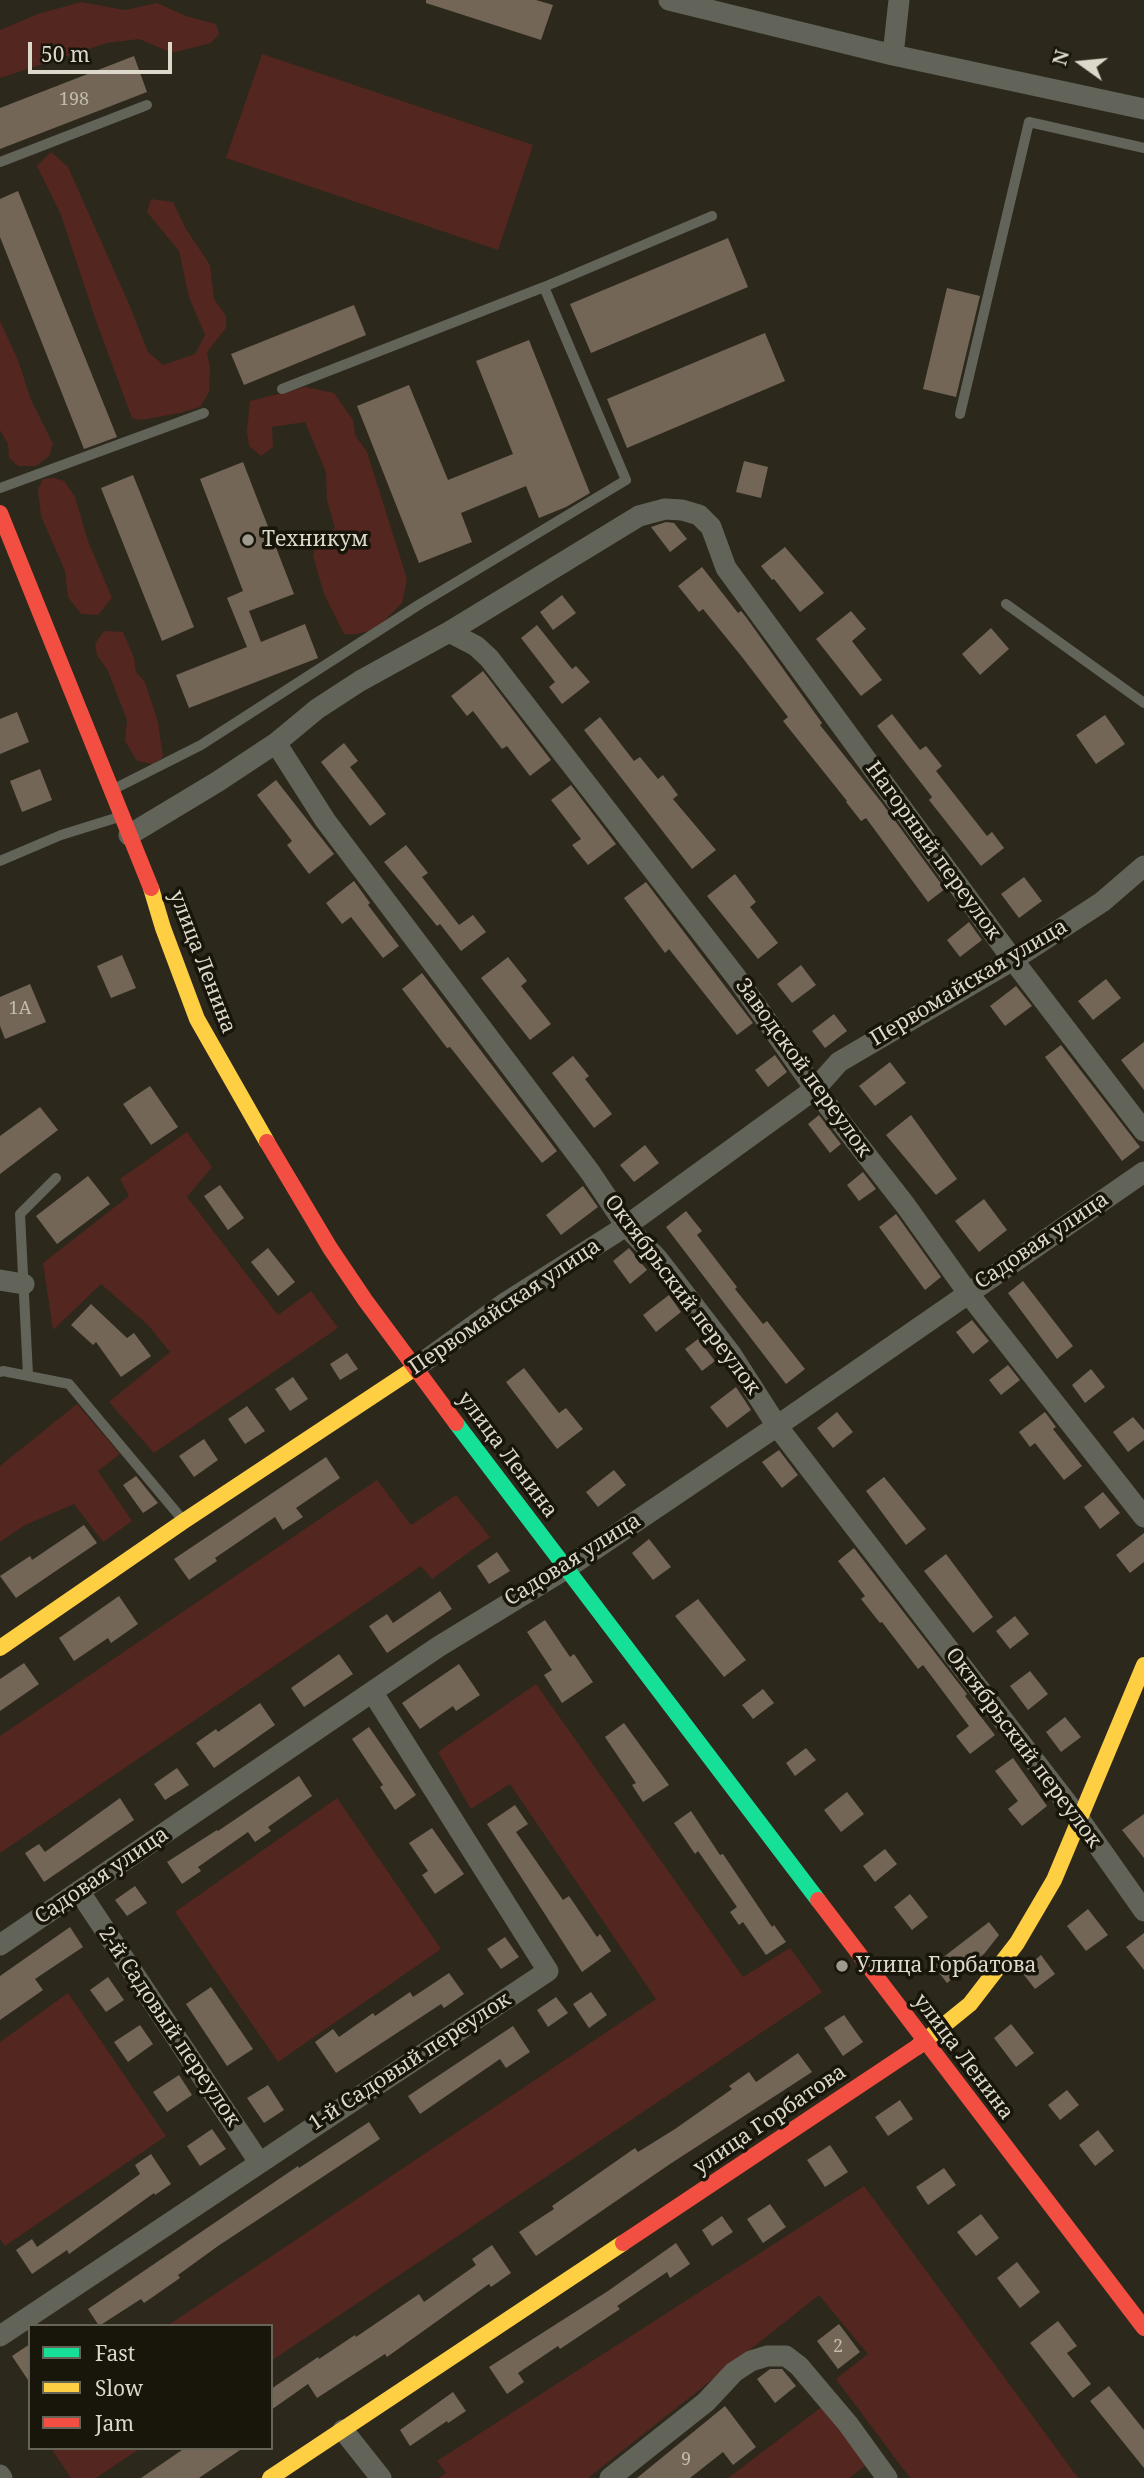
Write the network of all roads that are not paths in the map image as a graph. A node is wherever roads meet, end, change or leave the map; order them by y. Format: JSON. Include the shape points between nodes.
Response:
{"nodes":[{"id":1,"x":669,"y":0,"type":"edge"},
{"id":2,"x":900,"y":0,"type":"edge"},
{"id":3,"x":893,"y":55,"type":"junction"},
{"id":4,"x":147,"y":105,"type":"dead end"},
{"id":5,"x":1144,"y":109,"type":"edge"},
{"id":6,"x":1144,"y":148,"type":"edge"},
{"id":7,"x":0,"y":162,"type":"edge"},
{"id":8,"x":712,"y":216,"type":"dead end"},
{"id":9,"x":544,"y":288,"type":"junction"},
{"id":10,"x":282,"y":389,"type":"dead end"},
{"id":11,"x":204,"y":413,"type":"dead end"},
{"id":12,"x":960,"y":414,"type":"dead end"},
{"id":13,"x":0,"y":488,"type":"edge"},
{"id":14,"x":0,"y":513,"type":"edge"},
{"id":15,"x":1006,"y":604,"type":"dead end"},
{"id":16,"x":449,"y":632,"type":"junction"},
{"id":17,"x":1144,"y":703,"type":"edge"},
{"id":18,"x":276,"y":743,"type":"junction"},
{"id":19,"x":111,"y":791,"type":"junction"},
{"id":20,"x":125,"y":825,"type":"junction"},
{"id":21,"x":0,"y":861,"type":"edge"},
{"id":22,"x":1144,"y":866,"type":"edge"},
{"id":23,"x":1013,"y":960,"type":"junction"},
{"id":24,"x":814,"y":1089,"type":"junction"},
{"id":25,"x":1144,"y":1131,"type":"edge"},
{"id":26,"x":1144,"y":1172,"type":"edge"},
{"id":27,"x":56,"y":1178,"type":"dead end"},
{"id":28,"x":626,"y":1226,"type":"junction"},
{"id":29,"x":0,"y":1280,"type":"edge"},
{"id":30,"x":24,"y":1284,"type":"junction"},
{"id":31,"x":968,"y":1293,"type":"junction"},
{"id":32,"x":415,"y":1368,"type":"junction"},
{"id":33,"x":0,"y":1372,"type":"edge"},
{"id":34,"x":28,"y":1375,"type":"junction"},
{"id":35,"x":778,"y":1426,"type":"junction"},
{"id":36,"x":1144,"y":1517,"type":"edge"},
{"id":37,"x":184,"y":1521,"type":"junction"},
{"id":38,"x":567,"y":1568,"type":"junction"},
{"id":39,"x":0,"y":1648,"type":"edge"},
{"id":40,"x":1144,"y":1665,"type":"edge"},
{"id":41,"x":373,"y":1693,"type":"junction"},
{"id":42,"x":1080,"y":1820,"type":"junction"},
{"id":43,"x":79,"y":1891,"type":"junction"},
{"id":44,"x":1144,"y":1911,"type":"edge"},
{"id":45,"x":0,"y":1945,"type":"edge"},
{"id":46,"x":925,"y":2042,"type":"junction"},
{"id":47,"x":259,"y":2162,"type":"junction"},
{"id":48,"x":1144,"y":2328,"type":"edge"},
{"id":49,"x":0,"y":2336,"type":"edge"},
{"id":50,"x":343,"y":2430,"type":"junction"},
{"id":51,"x":270,"y":2478,"type":"edge"},
{"id":52,"x":381,"y":2478,"type":"edge"},
{"id":53,"x":610,"y":2478,"type":"edge"},
{"id":54,"x":887,"y":2478,"type":"edge"}],
"edges":[{"from":1,"to":3,"type":"street"},
{"from":2,"to":3,"type":"street"},
{"from":3,"to":5,"type":"street"},
{"from":4,"to":7,"type":"lane"},
{"from":6,"to":12,"type":"lane","via":[[1029,122]]},
{"from":8,"to":9,"type":"lane"},
{"from":9,"to":10,"type":"lane"},
{"from":9,"to":19,"type":"lane","via":[[626,480],[420,604],[201,746]]},
{"from":11,"to":13,"type":"lane"},
{"from":14,"to":19,"type":"main road","name":"улица Ленина"},
{"from":15,"to":17,"type":"lane"},
{"from":16,"to":18,"type":"street","via":[[360,681]]},
{"from":16,"to":23,"type":"street","name":"Нагорный переулок","via":[[639,516],[664,509],[699,515],[711,527],[726,568]]},
{"from":16,"to":24,"type":"street","name":"Заводской переулок","via":[[489,658],[736,977]]},
{"from":18,"to":20,"type":"street","via":[[217,782]]},
{"from":18,"to":28,"type":"street","name":"Октябрьский переулок","via":[[325,820]]},
{"from":19,"to":20,"type":"main road","name":"улица Ленина"},
{"from":20,"to":21,"type":"lane","via":[[61,835]]},
{"from":20,"to":32,"type":"main road","name":"улица Ленина","via":[[197,1019],[222,1066],[331,1248]]},
{"from":22,"to":23,"type":"street","name":"Первомайская улица","via":[[1102,902]]},
{"from":23,"to":24,"type":"street","name":"Первомайская улица","via":[[839,1062]]},
{"from":23,"to":25,"type":"street","name":"Нагорный переулок"},
{"from":24,"to":28,"type":"street","name":"Первомайская улица"},
{"from":24,"to":31,"type":"street","name":"Заводской переулок"},
{"from":26,"to":31,"type":"street","name":"Садовая улица"},
{"from":27,"to":30,"type":"lane","via":[[20,1214]]},
{"from":28,"to":32,"type":"street","name":"Первомайская улица","via":[[505,1303]]},
{"from":28,"to":35,"type":"street","name":"Октябрьский переулок","via":[[657,1258],[731,1354]]},
{"from":29,"to":30,"type":"street"},
{"from":30,"to":34,"type":"lane"},
{"from":31,"to":35,"type":"street","name":"Садовая улица"},
{"from":31,"to":36,"type":"street","name":"Заводской переулок"},
{"from":32,"to":37,"type":"main road","name":"Первомайская улица"},
{"from":32,"to":38,"type":"main road","name":"улица Ленина"},
{"from":33,"to":34,"type":"lane"},
{"from":34,"to":37,"type":"lane","via":[[69,1384]]},
{"from":35,"to":38,"type":"street","name":"Садовая улица"},
{"from":35,"to":42,"type":"street","name":"Октябрьский переулок"},
{"from":37,"to":39,"type":"main road","name":"Первомайская улица"},
{"from":38,"to":41,"type":"street","name":"Садовая улица","via":[[491,1612]]},
{"from":38,"to":46,"type":"main road","name":"улица Ленина"},
{"from":40,"to":42,"type":"main road","name":"улица Горбатова"},
{"from":41,"to":43,"type":"street","name":"Садовая улица"},
{"from":41,"to":47,"type":"street","name":"1-й Садовый переулок","via":[[548,1972]]},
{"from":42,"to":44,"type":"street","name":"Октябрьский переулок"},
{"from":42,"to":46,"type":"main road","name":"улица Горбатова","via":[[1054,1880],[1017,1943],[970,2004]]},
{"from":43,"to":45,"type":"street","name":"Садовая улица"},
{"from":43,"to":47,"type":"street","name":"2-й Садовый переулок"},
{"from":46,"to":48,"type":"main road","name":"улица Ленина"},
{"from":46,"to":50,"type":"main road","name":"улица Горбатова"},
{"from":47,"to":49,"type":"street","name":"1-й Садовый переулок"},
{"from":50,"to":51,"type":"main road","name":"улица Горбатова"},
{"from":50,"to":52,"type":"street"},
{"from":53,"to":54,"type":"street","via":[[706,2402],[734,2372],[767,2356],[786,2356],[799,2366]]}]}
